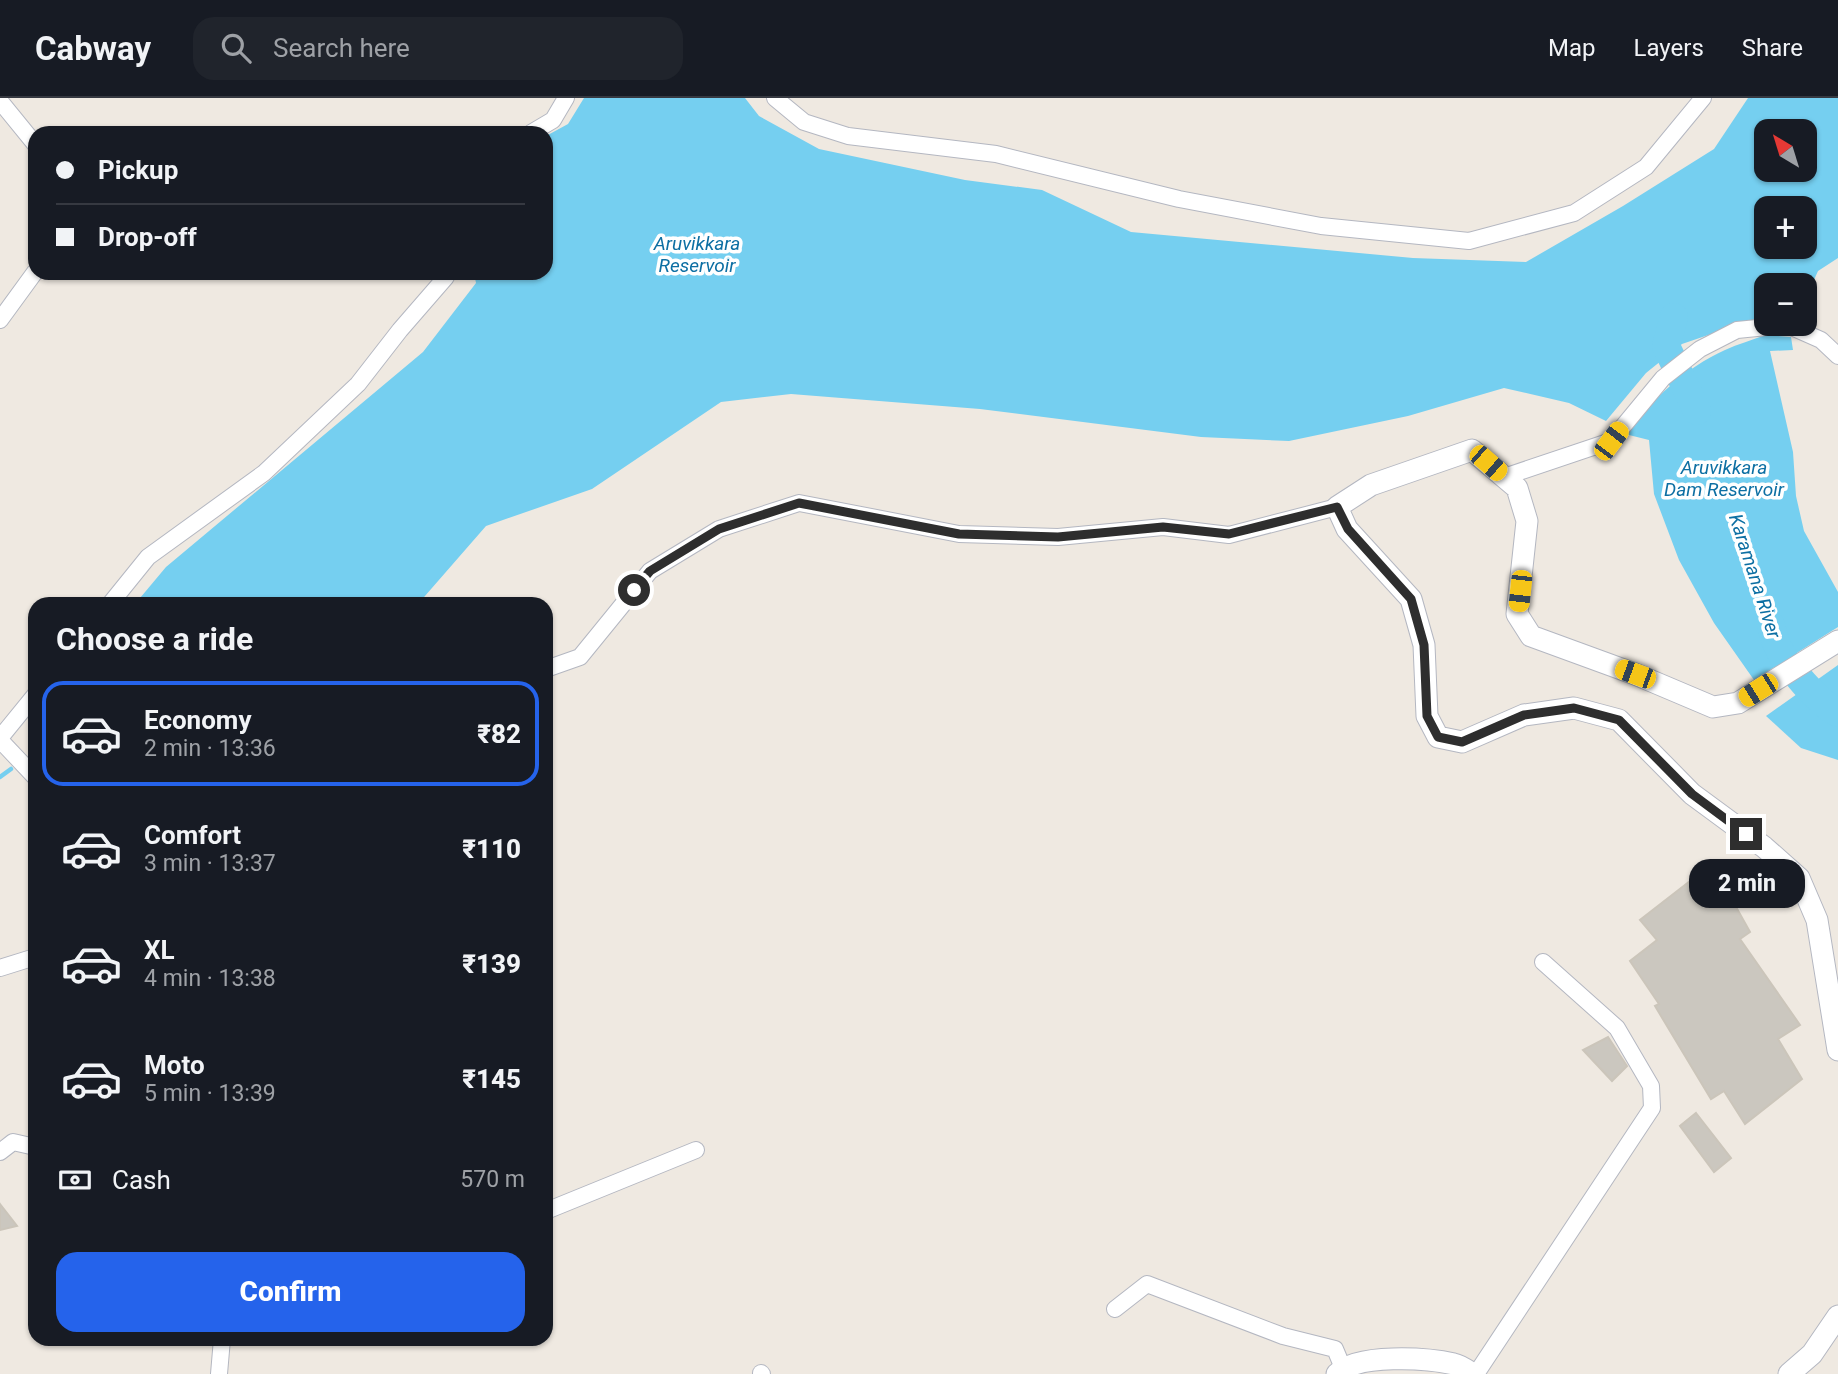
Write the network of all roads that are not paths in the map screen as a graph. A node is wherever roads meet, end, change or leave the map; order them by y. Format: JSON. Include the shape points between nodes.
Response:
{"nodes":[{"id":1,"x":566,"y":98,"type":"edge"},
{"id":2,"x":775,"y":98,"type":"edge"},
{"id":3,"x":1703,"y":98,"type":"edge"},
{"id":4,"x":0,"y":100,"type":"edge"},
{"id":5,"x":543,"y":126,"type":"edge"},
{"id":6,"x":28,"y":135,"type":"edge"},
{"id":7,"x":29,"y":280,"type":"edge"},
{"id":8,"x":443,"y":280,"type":"edge"},
{"id":9,"x":0,"y":320,"type":"edge"},
{"id":10,"x":1838,"y":356,"type":"edge"},
{"id":11,"x":1504,"y":477,"type":"junction"},
{"id":12,"x":1337,"y":507,"type":"junction"},
{"id":13,"x":116,"y":597,"type":"edge"},
{"id":14,"x":1838,"y":641,"type":"edge"},
{"id":15,"x":553,"y":667,"type":"edge"},
{"id":16,"x":28,"y":706,"type":"edge"},
{"id":17,"x":2,"y":745,"type":"edge"},
{"id":18,"x":28,"y":770,"type":"edge"},
{"id":19,"x":28,"y":959,"type":"edge"},
{"id":20,"x":1543,"y":962,"type":"dead end"},
{"id":21,"x":0,"y":968,"type":"edge"},
{"id":22,"x":1838,"y":1049,"type":"edge"},
{"id":23,"x":28,"y":1145,"type":"edge"},
{"id":24,"x":696,"y":1150,"type":"dead end"},
{"id":25,"x":0,"y":1152,"type":"edge"},
{"id":26,"x":553,"y":1208,"type":"edge"},
{"id":27,"x":1115,"y":1309,"type":"dead end"},
{"id":28,"x":1838,"y":1316,"type":"edge"},
{"id":29,"x":221,"y":1346,"type":"edge"},
{"id":30,"x":1340,"y":1371,"type":"edge"},
{"id":31,"x":219,"y":1374,"type":"edge"},
{"id":32,"x":1474,"y":1374,"type":"edge"},
{"id":33,"x":1789,"y":1374,"type":"edge"}],
"edges":[{"from":1,"to":5,"type":"street","via":[[553,120]]},
{"from":2,"to":3,"type":"street","via":[[804,122],[848,136],[996,155],[1179,199],[1321,226],[1469,241],[1574,213],[1646,167]]},
{"from":4,"to":6,"type":"street"},
{"from":7,"to":9,"type":"street"},
{"from":8,"to":13,"type":"street","via":[[358,384],[264,473],[148,557]]},
{"from":10,"to":11,"type":"street","via":[[1821,340],[1787,325],[1737,330],[1700,349],[1663,378],[1611,441]]},
{"from":11,"to":12,"type":"street","via":[[1472,450],[1371,485]]},
{"from":11,"to":14,"type":"street","via":[[1517,488],[1527,521],[1517,614],[1531,636],[1713,707],[1738,703]]},
{"from":12,"to":15,"type":"street","via":[[1229,534],[1163,527],[1058,537],[959,534],[799,503],[719,529],[650,571],[580,657]]},
{"from":12,"to":22,"type":"street","via":[[1348,529],[1411,599],[1424,645],[1427,716],[1438,737],[1462,742],[1524,715],[1574,708],[1619,720],[1692,794],[1799,878],[1817,920]]},
{"from":16,"to":17,"type":"street"},
{"from":17,"to":18,"type":"street"},
{"from":19,"to":21,"type":"street"},
{"from":20,"to":32,"type":"street","via":[[1617,1028],[1651,1086],[1652,1108]]},
{"from":23,"to":25,"type":"street","via":[[13,1142]]},
{"from":24,"to":26,"type":"street"},
{"from":27,"to":30,"type":"street","via":[[1147,1284],[1283,1336],[1335,1349]]},
{"from":28,"to":33,"type":"street","via":[[1812,1354]]},
{"from":29,"to":31,"type":"street"},
{"from":30,"to":32,"type":"street","via":[[1384,1358],[1456,1364]]}]}
